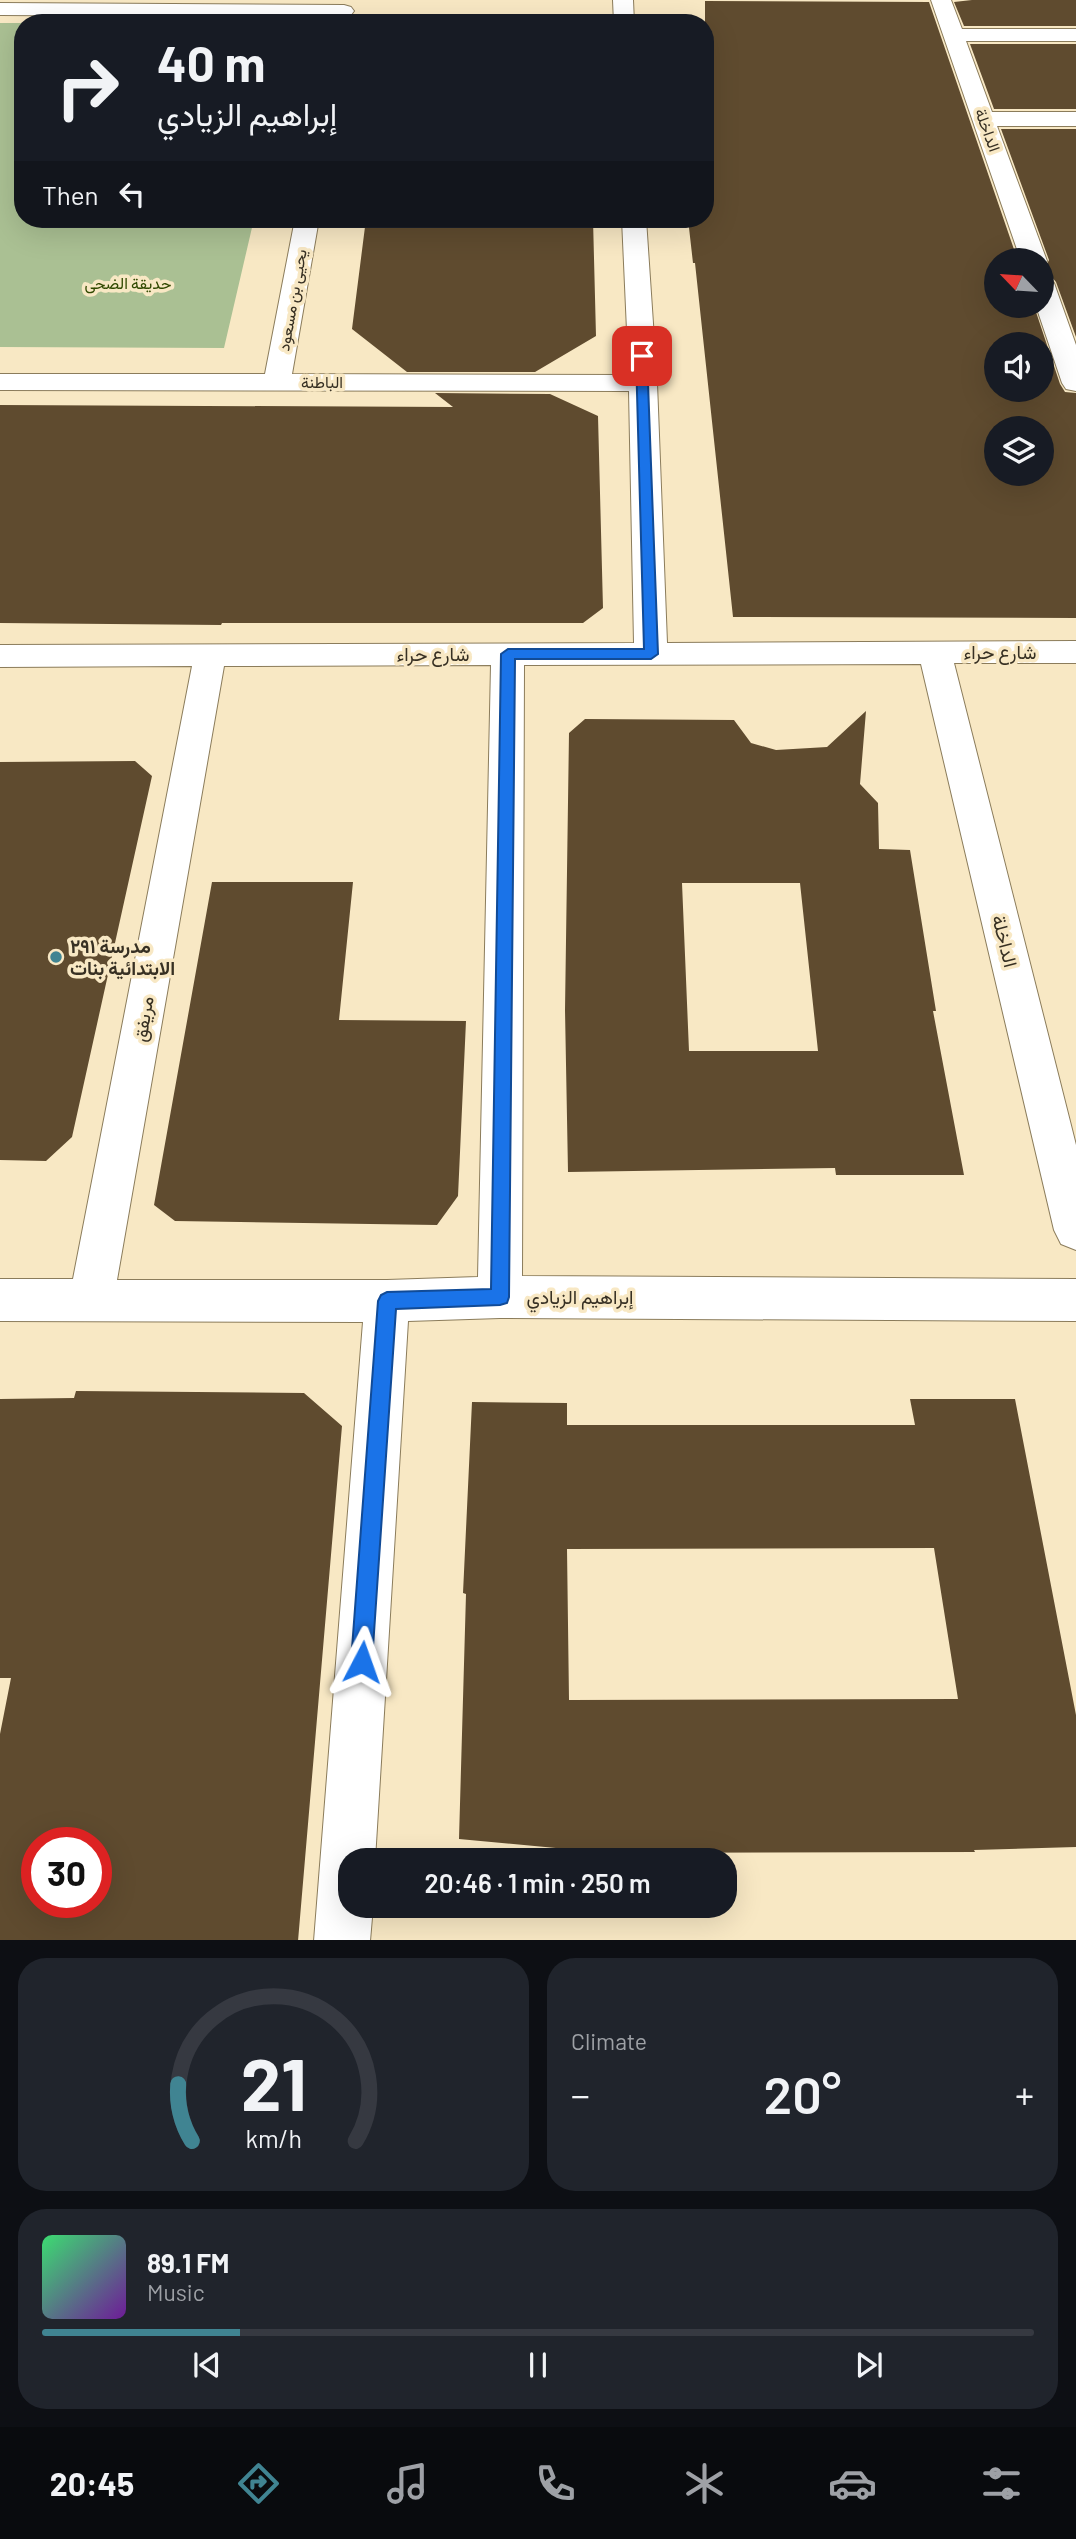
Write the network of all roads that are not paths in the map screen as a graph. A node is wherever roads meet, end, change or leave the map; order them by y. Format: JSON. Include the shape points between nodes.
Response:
{"nodes":[{"id":1,"x":941,"y":0,"type":"edge"},
{"id":2,"x":0,"y":9,"type":"edge"},
{"id":3,"x":344,"y":11,"type":"edge"},
{"id":4,"x":1076,"y":35,"type":"edge"},
{"id":5,"x":953,"y":36,"type":"junction"},
{"id":6,"x":1076,"y":119,"type":"edge"},
{"id":7,"x":985,"y":120,"type":"junction"},
{"id":8,"x":305,"y":228,"type":"edge"},
{"id":9,"x":634,"y":228,"type":"edge"},
{"id":10,"x":1029,"y":248,"type":"edge"},
{"id":11,"x":1054,"y":318,"type":"edge"},
{"id":12,"x":1075,"y":375,"type":"edge"},
{"id":13,"x":0,"y":382,"type":"edge"},
{"id":14,"x":277,"y":382,"type":"junction"},
{"id":15,"x":643,"y":383,"type":"junction"},
{"id":16,"x":1076,"y":652,"type":"edge"},
{"id":17,"x":935,"y":653,"type":"junction"},
{"id":18,"x":508,"y":654,"type":"junction"},
{"id":19,"x":651,"y":654,"type":"junction"},
{"id":20,"x":210,"y":655,"type":"junction"},
{"id":21,"x":0,"y":656,"type":"edge"},
{"id":22,"x":1076,"y":1230,"type":"edge"},
{"id":23,"x":500,"y":1297,"type":"junction"},
{"id":24,"x":0,"y":1300,"type":"edge"},
{"id":25,"x":1076,"y":1300,"type":"edge"},
{"id":26,"x":91,"y":1301,"type":"junction"},
{"id":27,"x":387,"y":1301,"type":"junction"},
{"id":28,"x":342,"y":1940,"type":"edge"}],
"edges":[{"from":1,"to":5,"type":"street","name":"الداخلة"},
{"from":2,"to":3,"type":"street"},
{"from":4,"to":5,"type":"street"},
{"from":5,"to":7,"type":"street","name":"الداخلة"},
{"from":6,"to":7,"type":"street"},
{"from":7,"to":10,"type":"street","name":"الداخلة"},
{"from":8,"to":14,"type":"street","name":"يحيى بن مسعود"},
{"from":9,"to":15,"type":"street"},
{"from":11,"to":12,"type":"street"},
{"from":13,"to":14,"type":"street","name":"الباطنة"},
{"from":14,"to":15,"type":"street","name":"الباطنة"},
{"from":15,"to":19,"type":"street"},
{"from":16,"to":17,"type":"street","name":"شارع حراء"},
{"from":17,"to":19,"type":"street","name":"شارع حراء"},
{"from":17,"to":22,"type":"street","name":"الداخلة"},
{"from":18,"to":19,"type":"street","name":"شارع حراء"},
{"from":18,"to":20,"type":"street","name":"شارع حراء"},
{"from":18,"to":23,"type":"street"},
{"from":20,"to":21,"type":"street","name":"شارع حراء"},
{"from":20,"to":26,"type":"street","name":"مريفق"},
{"from":23,"to":25,"type":"street","name":"إبراهيم الزيادي"},
{"from":23,"to":27,"type":"street","name":"إبراهيم الزيادي"},
{"from":24,"to":26,"type":"street","name":"إبراهيم الزيادي"},
{"from":26,"to":27,"type":"street","name":"إبراهيم الزيادي"},
{"from":27,"to":28,"type":"street"}]}
